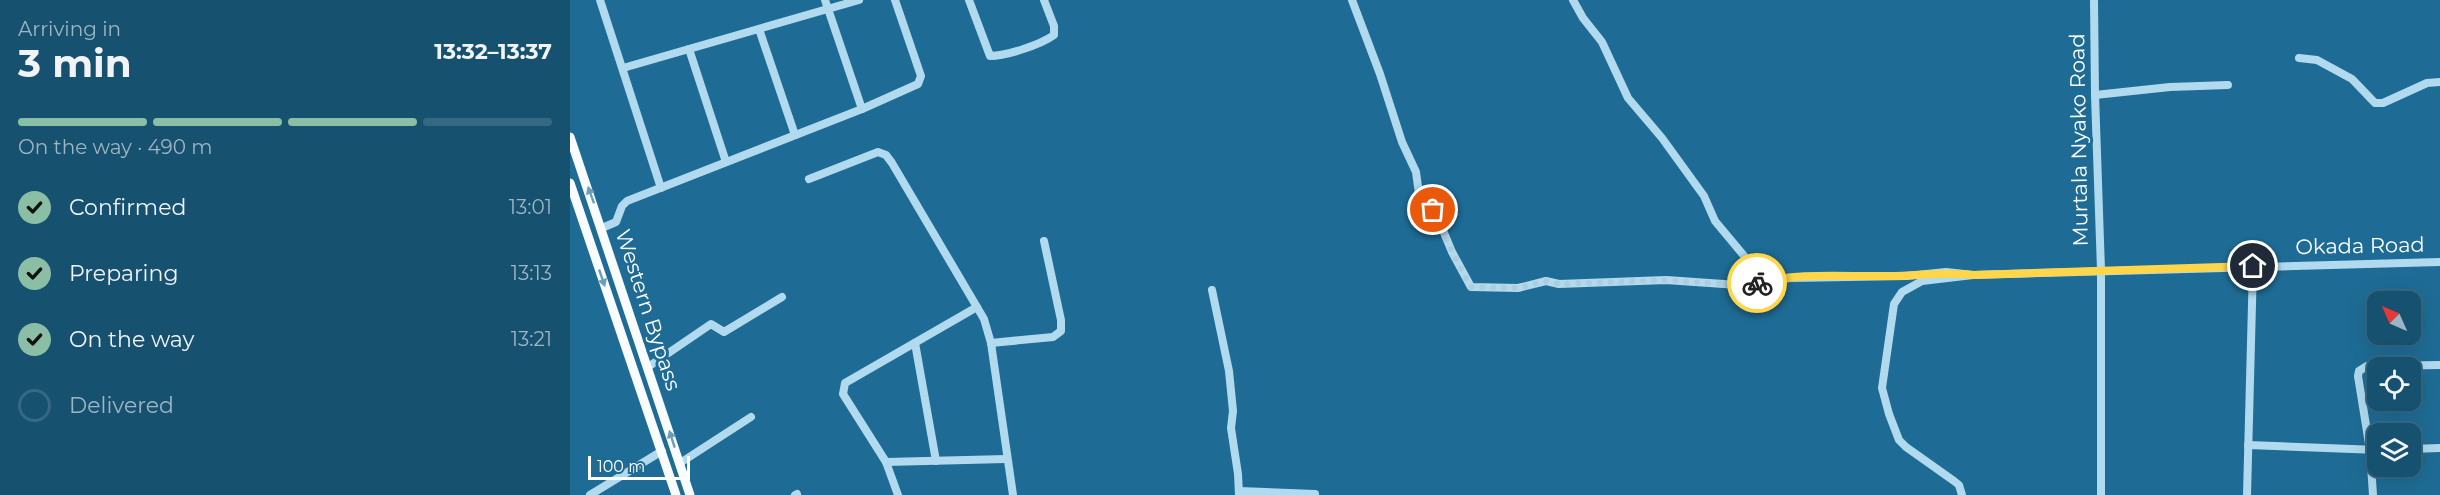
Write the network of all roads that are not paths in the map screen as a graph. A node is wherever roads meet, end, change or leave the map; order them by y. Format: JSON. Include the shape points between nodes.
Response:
{"nodes":[{"id":1,"x":825,"y":0,"type":"edge"},
{"id":2,"x":859,"y":0,"type":"edge"},
{"id":3,"x":896,"y":0,"type":"edge"},
{"id":4,"x":969,"y":0,"type":"edge"},
{"id":5,"x":1044,"y":0,"type":"edge"},
{"id":6,"x":1353,"y":0,"type":"edge"},
{"id":7,"x":1573,"y":0,"type":"edge"},
{"id":8,"x":2094,"y":0,"type":"edge"},
{"id":9,"x":604,"y":1,"type":"edge"},
{"id":10,"x":828,"y":9,"type":"junction"},
{"id":11,"x":759,"y":29,"type":"junction"},
{"id":12,"x":689,"y":49,"type":"junction"},
{"id":13,"x":2299,"y":58,"type":"dead end"},
{"id":14,"x":623,"y":68,"type":"junction"},
{"id":15,"x":2440,"y":82,"type":"edge"},
{"id":16,"x":2228,"y":85,"type":"dead end"},
{"id":17,"x":2094,"y":95,"type":"junction"},
{"id":18,"x":862,"y":109,"type":"junction"},
{"id":19,"x":795,"y":135,"type":"junction"},
{"id":20,"x":570,"y":137,"type":"edge"},
{"id":21,"x":726,"y":162,"type":"junction"},
{"id":22,"x":809,"y":179,"type":"dead end"},
{"id":23,"x":570,"y":183,"type":"edge"},
{"id":24,"x":661,"y":188,"type":"junction"},
{"id":25,"x":602,"y":228,"type":"junction"},
{"id":26,"x":1044,"y":241,"type":"dead end"},
{"id":27,"x":2440,"y":262,"type":"edge"},
{"id":28,"x":2253,"y":266,"type":"junction"},
{"id":29,"x":2101,"y":270,"type":"junction"},
{"id":30,"x":1973,"y":275,"type":"junction"},
{"id":31,"x":1765,"y":281,"type":"junction"},
{"id":32,"x":1212,"y":290,"type":"dead end"},
{"id":33,"x":782,"y":297,"type":"dead end"},
{"id":34,"x":977,"y":307,"type":"junction"},
{"id":35,"x":915,"y":343,"type":"junction"},
{"id":36,"x":991,"y":343,"type":"junction"},
{"id":37,"x":2440,"y":365,"type":"edge"},
{"id":38,"x":648,"y":367,"type":"junction"},
{"id":39,"x":751,"y":417,"type":"dead end"},
{"id":40,"x":2368,"y":423,"type":"edge"},
{"id":41,"x":2248,"y":445,"type":"junction"},
{"id":42,"x":2440,"y":448,"type":"edge"},
{"id":43,"x":2421,"y":449,"type":"edge"},
{"id":44,"x":2367,"y":450,"type":"edge"},
{"id":45,"x":662,"y":452,"type":"junction"},
{"id":46,"x":1006,"y":459,"type":"junction"},
{"id":47,"x":936,"y":461,"type":"junction"},
{"id":48,"x":886,"y":462,"type":"junction"},
{"id":49,"x":680,"y":463,"type":"junction"},
{"id":50,"x":2373,"y":477,"type":"edge"},
{"id":51,"x":1239,"y":493,"type":"edge"},
{"id":52,"x":1315,"y":494,"type":"dead end"},
{"id":53,"x":590,"y":495,"type":"edge"},
{"id":54,"x":676,"y":495,"type":"edge"},
{"id":55,"x":690,"y":495,"type":"edge"},
{"id":56,"x":898,"y":495,"type":"edge"},
{"id":57,"x":1013,"y":495,"type":"edge"},
{"id":58,"x":1962,"y":495,"type":"edge"},
{"id":59,"x":2101,"y":495,"type":"edge"},
{"id":60,"x":2247,"y":495,"type":"edge"},
{"id":61,"x":2373,"y":495,"type":"edge"}],
"edges":[{"from":1,"to":10,"type":"street"},
{"from":2,"to":10,"type":"street"},
{"from":3,"to":18,"type":"street","via":[[921,76],[913,87]]},
{"from":4,"to":5,"type":"street","via":[[990,56],[1000,56],[1054,35]]},
{"from":6,"to":31,"type":"street","via":[[1416,172],[1419,194],[1437,216],[1471,287],[1518,288],[1546,281],[1559,284],[1666,280],[1738,285]]},
{"from":7,"to":31,"type":"street","via":[[1602,42],[1628,98],[1704,196],[1715,221]]},
{"from":8,"to":17,"type":"street","name":"Murtala Nyako Road"},
{"from":9,"to":14,"type":"street"},
{"from":10,"to":11,"type":"street"},
{"from":10,"to":18,"type":"street"},
{"from":11,"to":12,"type":"street"},
{"from":11,"to":19,"type":"street"},
{"from":12,"to":14,"type":"street"},
{"from":12,"to":21,"type":"street"},
{"from":13,"to":15,"type":"street","via":[[2318,60],[2352,79],[2375,103],[2427,83]]},
{"from":14,"to":24,"type":"street"},
{"from":16,"to":17,"type":"street"},
{"from":17,"to":29,"type":"street","name":"Murtala Nyako Road"},
{"from":18,"to":19,"type":"street"},
{"from":19,"to":21,"type":"street"},
{"from":25,"to":20,"type":"main road","name":"Western Bypass","one_way":true},
{"from":21,"to":24,"type":"street"},
{"from":22,"to":34,"type":"street","via":[[872,153],[886,155]]},
{"from":23,"to":45,"type":"main road","name":"Western Bypass","one_way":true},
{"from":24,"to":25,"type":"street","via":[[627,201],[616,222]]},
{"from":25,"to":38,"type":"main road","name":"Western Bypass"},
{"from":26,"to":36,"type":"street","via":[[1060,331],[1053,337]]},
{"from":27,"to":28,"type":"street","name":"Okada Road"},
{"from":28,"to":29,"type":"street","name":"Okada Road"},
{"from":28,"to":41,"type":"street"},
{"from":29,"to":30,"type":"street","name":"Okada Road"},
{"from":29,"to":59,"type":"street","name":"Murtala Nyako Road"},
{"from":30,"to":31,"type":"street","via":[[1946,272]]},
{"from":30,"to":58,"type":"street","via":[[1922,280],[1902,292],[1894,304],[1882,388],[1899,440],[1959,485]]},
{"from":32,"to":51,"type":"street","via":[[1229,371],[1232,446]]},
{"from":33,"to":38,"type":"street","via":[[724,332],[711,324]]},
{"from":34,"to":35,"type":"street"},
{"from":34,"to":36,"type":"street"},
{"from":35,"to":47,"type":"street"},
{"from":35,"to":48,"type":"street","via":[[845,383],[843,394]]},
{"from":36,"to":46,"type":"street"},
{"from":37,"to":40,"type":"street","via":[[2367,366],[2359,371]]},
{"from":49,"to":38,"type":"main road","name":"Western Bypass","one_way":true},
{"from":39,"to":49,"type":"street"},
{"from":41,"to":44,"type":"street"},
{"from":41,"to":60,"type":"street"},
{"from":42,"to":43,"type":"street"},
{"from":45,"to":53,"type":"street"},
{"from":45,"to":54,"type":"main road","name":"Western Bypass"},
{"from":46,"to":47,"type":"street"},
{"from":46,"to":57,"type":"street"},
{"from":47,"to":48,"type":"street"},
{"from":48,"to":56,"type":"street"},
{"from":49,"to":55,"type":"main road","name":"Western Bypass"},
{"from":50,"to":61,"type":"street"},
{"from":51,"to":52,"type":"street"}]}
